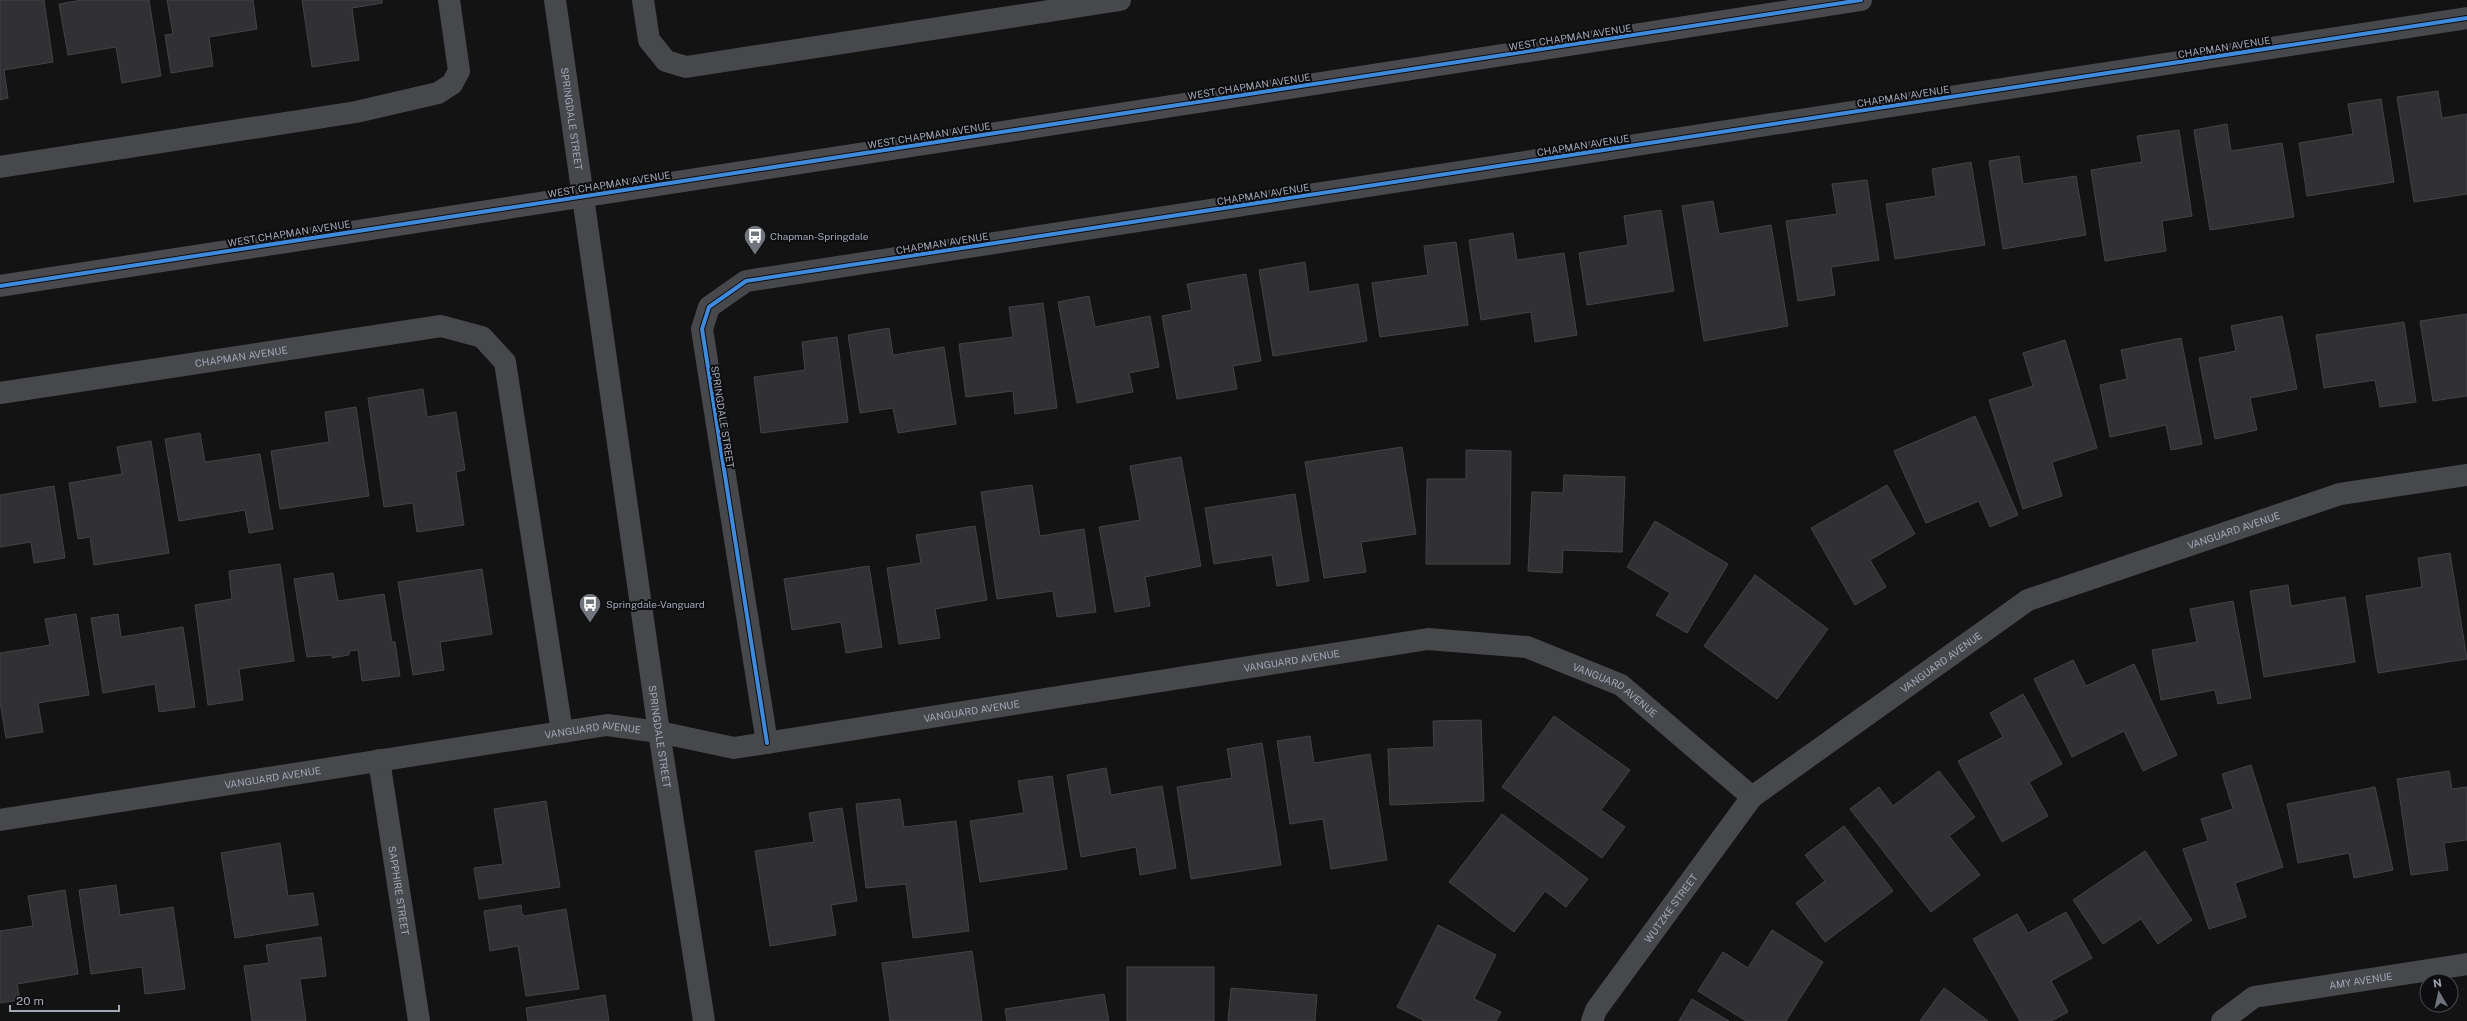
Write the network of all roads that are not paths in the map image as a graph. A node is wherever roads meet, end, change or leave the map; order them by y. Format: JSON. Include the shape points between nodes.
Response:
{"nodes":[{"id":1,"x":449,"y":0,"type":"edge"},
{"id":2,"x":555,"y":0,"type":"edge"},
{"id":3,"x":643,"y":0,"type":"edge"},
{"id":4,"x":1120,"y":0,"type":"edge"},
{"id":5,"x":1861,"y":0,"type":"edge"},
{"id":6,"x":2467,"y":18,"type":"edge"},
{"id":7,"x":0,"y":167,"type":"edge"},
{"id":8,"x":582,"y":196,"type":"junction"},
{"id":9,"x":0,"y":286,"type":"edge"},
{"id":10,"x":709,"y":307,"type":"joint"},
{"id":11,"x":0,"y":393,"type":"edge"},
{"id":12,"x":2467,"y":475,"type":"edge"},
{"id":13,"x":562,"y":732,"type":"junction"},
{"id":14,"x":659,"y":732,"type":"junction"},
{"id":15,"x":767,"y":743,"type":"junction"},
{"id":16,"x":379,"y":760,"type":"junction"},
{"id":17,"x":1752,"y":797,"type":"junction"},
{"id":18,"x":0,"y":820,"type":"edge"},
{"id":19,"x":2467,"y":964,"type":"edge"},
{"id":20,"x":419,"y":1021,"type":"edge"},
{"id":21,"x":704,"y":1021,"type":"edge"},
{"id":22,"x":1592,"y":1021,"type":"edge"},
{"id":23,"x":2222,"y":1021,"type":"edge"}],
"edges":[{"from":1,"to":7,"type":"street","via":[[459,71],[452,84],[438,93],[356,112]]},
{"from":2,"to":8,"type":"street","name":"SPRINGDALE STREET"},
{"from":3,"to":4,"type":"street","via":[[649,40],[666,61],[686,67]]},
{"from":5,"to":8,"type":"main road","name":"WEST CHAPMAN AVENUE"},
{"from":6,"to":10,"type":"street","name":"CHAPMAN AVENUE","via":[[746,281]]},
{"from":8,"to":9,"type":"main road","name":"WEST CHAPMAN AVENUE"},
{"from":8,"to":14,"type":"street","name":"SPRINGDALE STREET"},
{"from":10,"to":15,"type":"street","name":"SPRINGDALE STREET","via":[[702,328],[752,663]]},
{"from":11,"to":13,"type":"street","name":"CHAPMAN AVENUE","via":[[441,326],[482,337],[505,362]]},
{"from":12,"to":17,"type":"street","name":"VANGUARD AVENUE","via":[[2340,494],[2028,600]]},
{"from":13,"to":14,"type":"street","name":"VANGUARD AVENUE","via":[[608,725]]},
{"from":13,"to":16,"type":"street","name":"VANGUARD AVENUE"},
{"from":14,"to":15,"type":"street","name":"VANGUARD AVENUE","via":[[734,748]]},
{"from":14,"to":21,"type":"street","name":"SPRINGDALE STREET"},
{"from":15,"to":17,"type":"street","name":"VANGUARD AVENUE","via":[[1428,640],[1527,647],[1621,685]]},
{"from":16,"to":18,"type":"street","name":"VANGUARD AVENUE"},
{"from":16,"to":20,"type":"street","name":"SAPPHIRE STREET"},
{"from":17,"to":22,"type":"street","name":"WUTZKE STREET","via":[[1596,1010]]},
{"from":19,"to":23,"type":"street","name":"AMY AVENUE","via":[[2254,998]]}]}
